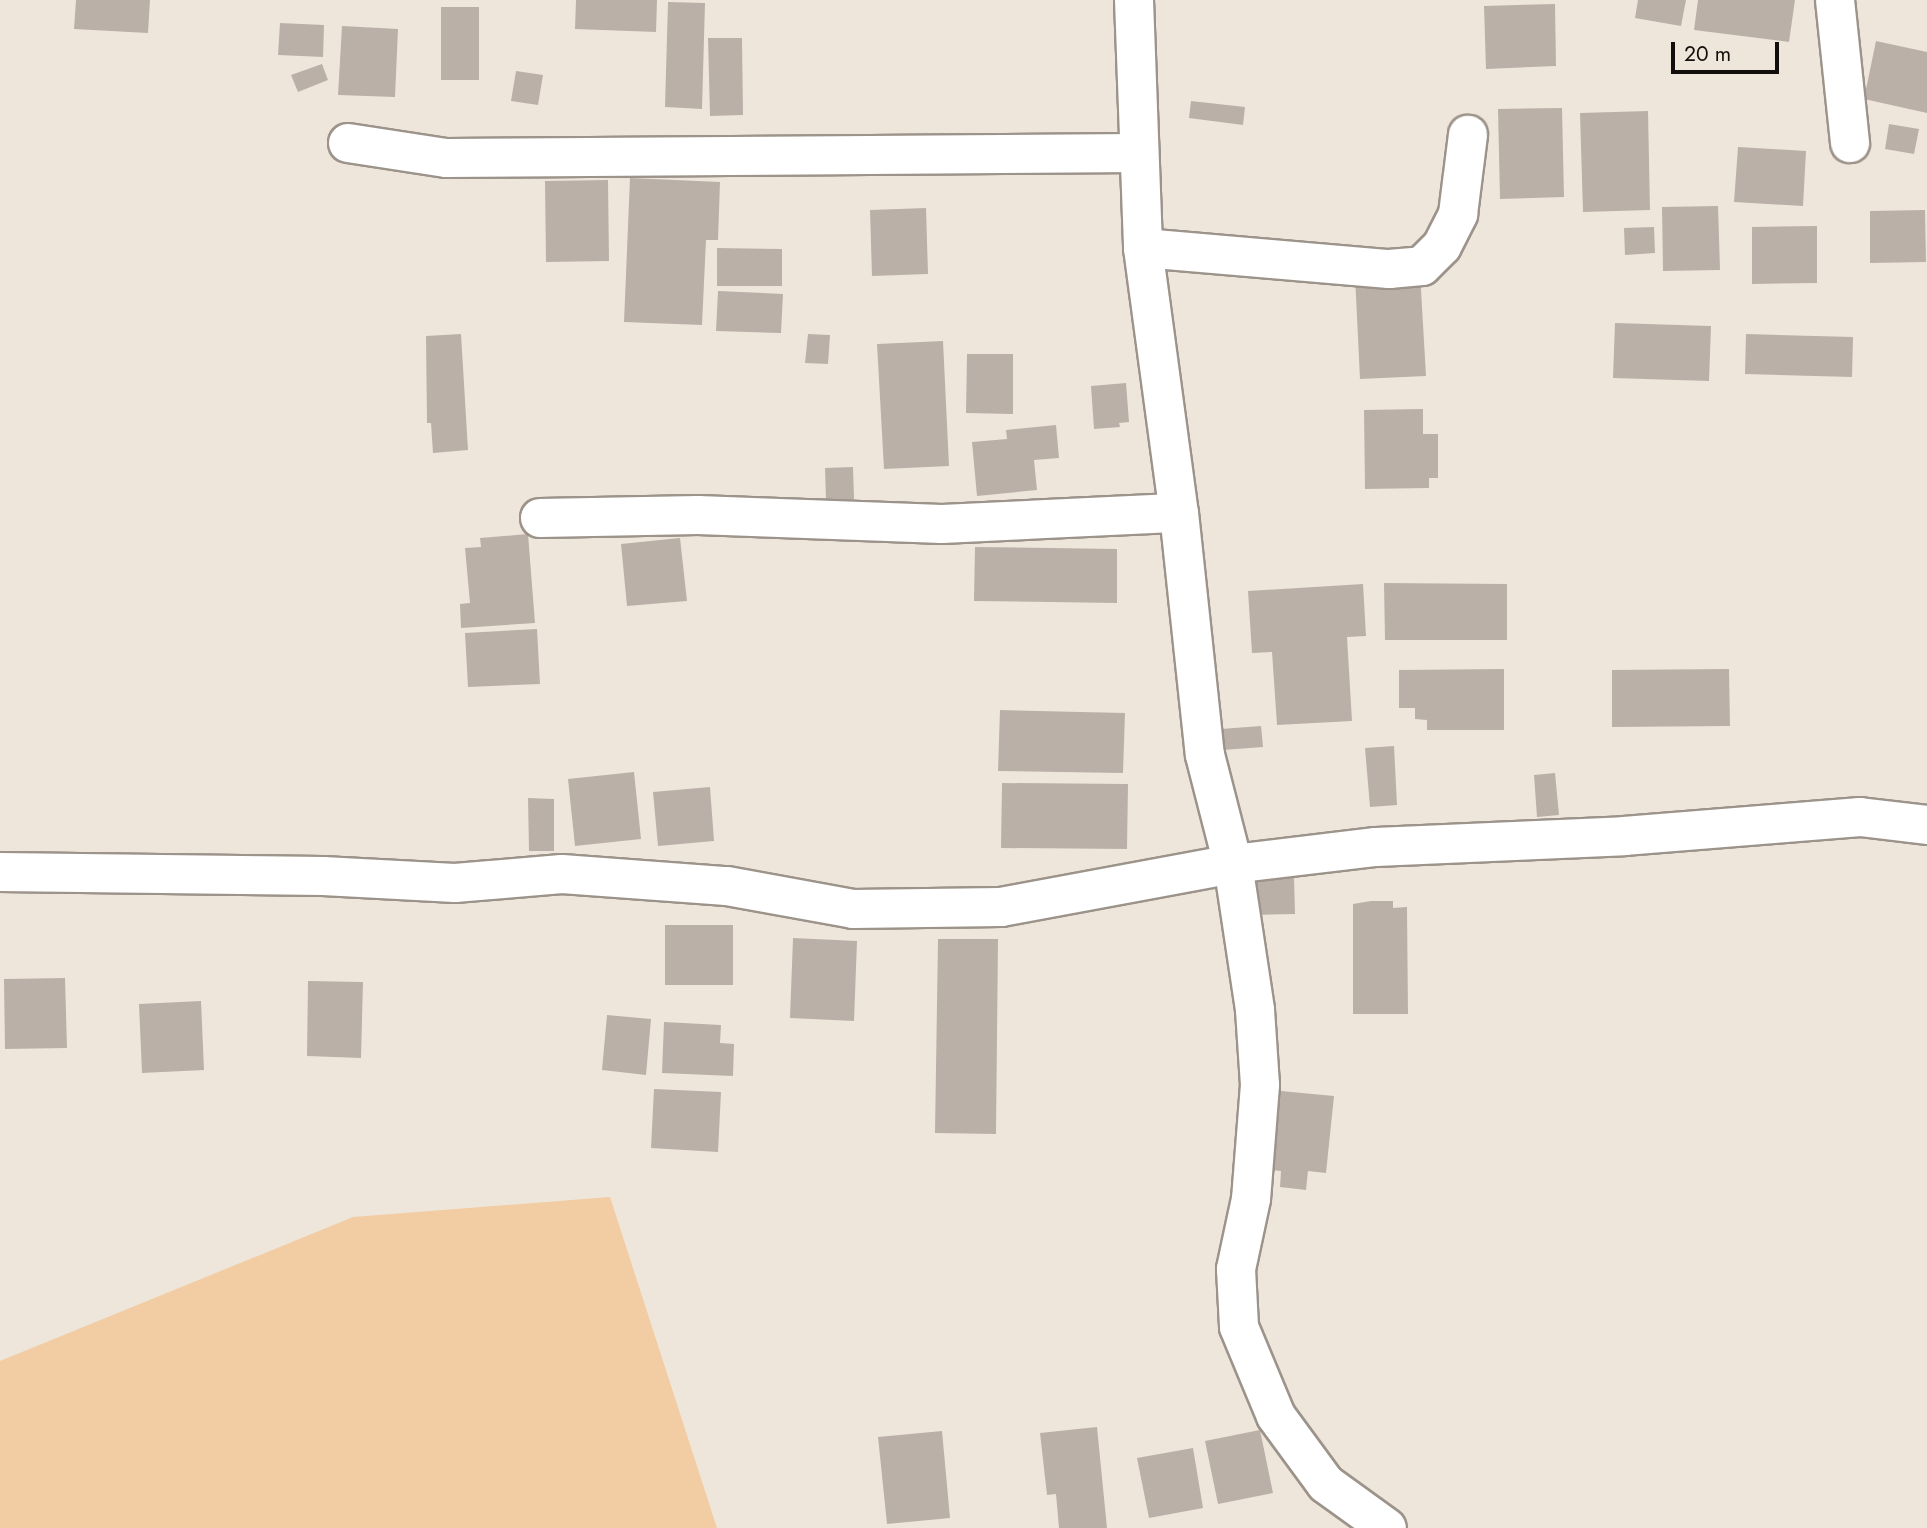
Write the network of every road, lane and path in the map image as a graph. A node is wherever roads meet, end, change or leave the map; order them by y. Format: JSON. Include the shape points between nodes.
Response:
{"nodes":[{"id":1,"x":1134,"y":0,"type":"edge"},
{"id":2,"x":1835,"y":0,"type":"edge"},
{"id":3,"x":1468,"y":135,"type":"dead end"},
{"id":4,"x":1850,"y":142,"type":"dead end"},
{"id":5,"x":348,"y":143,"type":"dead end"},
{"id":6,"x":1138,"y":153,"type":"junction"},
{"id":7,"x":1143,"y":248,"type":"junction"},
{"id":8,"x":1179,"y":513,"type":"junction"},
{"id":9,"x":540,"y":518,"type":"dead end"},
{"id":10,"x":1927,"y":825,"type":"edge"},
{"id":11,"x":1233,"y":864,"type":"junction"},
{"id":12,"x":0,"y":872,"type":"edge"},
{"id":13,"x":1387,"y":1528,"type":"edge"}],
"edges":[{"from":1,"to":6,"type":"street"},
{"from":2,"to":4,"type":"street"},
{"from":3,"to":7,"type":"street","via":[[1458,214],[1442,246],[1422,266],[1389,269]]},
{"from":5,"to":6,"type":"street","via":[[446,158]]},
{"from":6,"to":7,"type":"street"},
{"from":7,"to":8,"type":"street"},
{"from":8,"to":9,"type":"street","via":[[942,524],[698,515]]},
{"from":8,"to":11,"type":"street","via":[[1205,755]]},
{"from":10,"to":11,"type":"street","via":[[1860,817],[1376,847]]},
{"from":11,"to":12,"type":"street","via":[[1001,907],[853,909],[727,886],[562,874],[455,883],[323,876]]},
{"from":11,"to":13,"type":"street","via":[[1250,968],[1260,1085],[1251,1199],[1236,1269],[1239,1327],[1276,1416],[1304,1455],[1326,1484]]}]}
